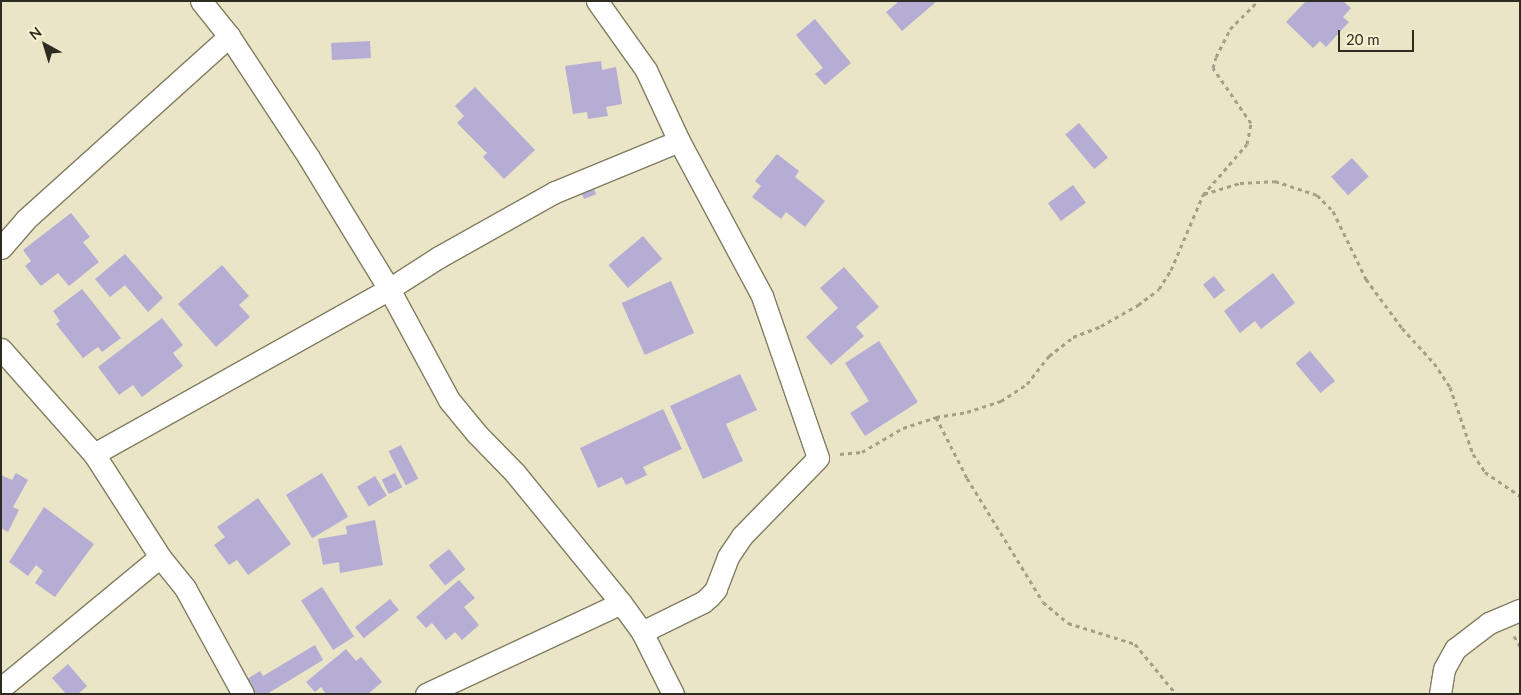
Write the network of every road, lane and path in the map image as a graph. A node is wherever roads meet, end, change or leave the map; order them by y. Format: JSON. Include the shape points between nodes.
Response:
{"nodes":[{"id":1,"x":201,"y":1,"type":"edge"},
{"id":2,"x":597,"y":1,"type":"edge"},
{"id":3,"x":1258,"y":1,"type":"edge"},
{"id":4,"x":229,"y":36,"type":"junction"},
{"id":5,"x":679,"y":141,"type":"junction"},
{"id":6,"x":1203,"y":195,"type":"junction"},
{"id":7,"x":1,"y":248,"type":"edge"},
{"id":8,"x":389,"y":289,"type":"junction"},
{"id":9,"x":1,"y":349,"type":"edge"},
{"id":10,"x":936,"y":417,"type":"junction"},
{"id":11,"x":94,"y":454,"type":"junction"},
{"id":12,"x":818,"y":458,"type":"junction"},
{"id":13,"x":1520,"y":496,"type":"edge"},
{"id":14,"x":160,"y":558,"type":"junction"},
{"id":15,"x":621,"y":603,"type":"junction"},
{"id":16,"x":1520,"y":610,"type":"edge"},
{"id":17,"x":642,"y":632,"type":"junction"},
{"id":18,"x":1,"y":688,"type":"edge"},
{"id":19,"x":243,"y":694,"type":"edge"},
{"id":20,"x":426,"y":694,"type":"edge"},
{"id":21,"x":673,"y":694,"type":"edge"},
{"id":22,"x":1176,"y":694,"type":"edge"},
{"id":23,"x":1440,"y":694,"type":"edge"}],
"edges":[{"from":1,"to":4,"type":"street"},
{"from":2,"to":5,"type":"street","via":[[646,70]]},
{"from":3,"to":6,"type":"path","via":[[1230,29],[1213,68],[1251,123],[1247,144]]},
{"from":4,"to":7,"type":"street","via":[[24,220]]},
{"from":4,"to":8,"type":"street","via":[[310,158]]},
{"from":5,"to":8,"type":"street","via":[[555,192]]},
{"from":5,"to":12,"type":"street","via":[[762,296]]},
{"from":6,"to":10,"type":"path","via":[[1171,270],[1159,289],[1101,326],[1073,337],[1049,356],[1027,384],[1001,401],[967,412]]},
{"from":6,"to":13,"type":"path","via":[[1240,183],[1275,181],[1317,195],[1333,211],[1366,279],[1450,387],[1473,454],[1485,472]]},
{"from":8,"to":11,"type":"street"},
{"from":8,"to":15,"type":"street","via":[[449,400]]},
{"from":9,"to":11,"type":"street"},
{"from":10,"to":12,"type":"path","via":[[903,428],[862,452]]},
{"from":10,"to":22,"type":"path","via":[[971,486],[1044,602],[1068,623],[1135,644]]},
{"from":11,"to":14,"type":"street"},
{"from":12,"to":17,"type":"street","via":[[742,536],[710,596]]},
{"from":14,"to":18,"type":"street"},
{"from":14,"to":19,"type":"street","via":[[185,588]]},
{"from":15,"to":17,"type":"street"},
{"from":15,"to":20,"type":"street"},
{"from":16,"to":23,"type":"street","via":[[1490,623],[1455,649],[1444,669]]},
{"from":17,"to":21,"type":"street"}]}
